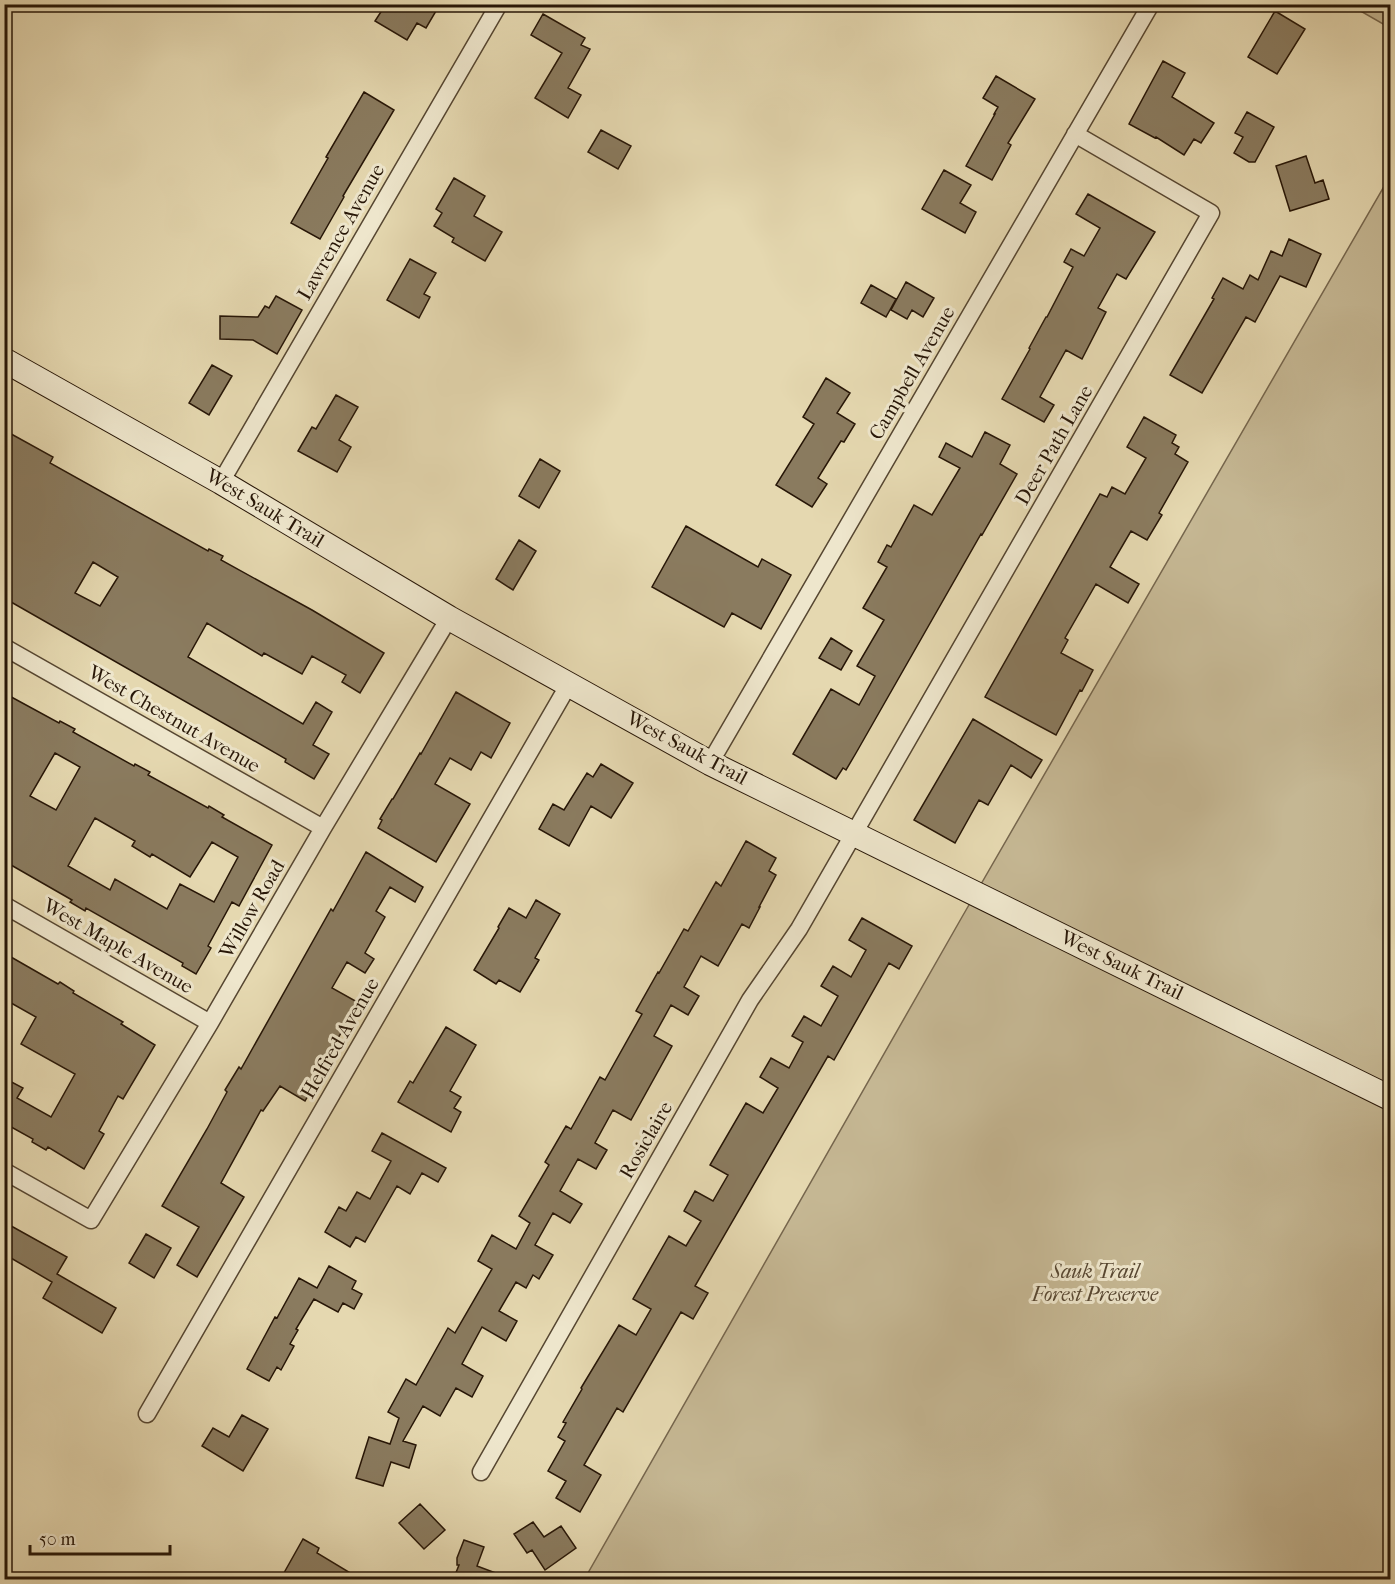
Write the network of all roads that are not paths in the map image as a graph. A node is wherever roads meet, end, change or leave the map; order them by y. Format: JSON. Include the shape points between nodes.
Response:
{"nodes":[{"id":1,"x":499,"y":4,"type":"edge"},
{"id":2,"x":1151,"y":4,"type":"edge"},
{"id":3,"x":1075,"y":134,"type":"junction"},
{"id":4,"x":4,"y":360,"type":"edge"},
{"id":5,"x":221,"y":482,"type":"junction"},
{"id":6,"x":449,"y":618,"type":"junction"},
{"id":7,"x":4,"y":647,"type":"edge"},
{"id":8,"x":569,"y":684,"type":"junction"},
{"id":9,"x":710,"y":763,"type":"junction"},
{"id":10,"x":323,"y":828,"type":"junction"},
{"id":11,"x":854,"y":833,"type":"junction"},
{"id":12,"x":4,"y":905,"type":"edge"},
{"id":13,"x":210,"y":1023,"type":"junction"},
{"id":14,"x":1390,"y":1098,"type":"edge"},
{"id":15,"x":4,"y":1171,"type":"edge"},
{"id":16,"x":147,"y":1414,"type":"dead end"},
{"id":17,"x":481,"y":1472,"type":"dead end"}],
"edges":[{"from":1,"to":5,"type":"street","name":"Lawrence Avenue"},
{"from":2,"to":3,"type":"street","name":"Campbell Avenue"},
{"from":3,"to":9,"type":"street","name":"Campbell Avenue"},
{"from":3,"to":11,"type":"street","name":"Deer Path Lane","via":[[1211,213]]},
{"from":4,"to":5,"type":"main road","name":"West Sauk Trail"},
{"from":5,"to":6,"type":"main road","name":"West Sauk Trail"},
{"from":6,"to":8,"type":"main road","name":"West Sauk Trail"},
{"from":6,"to":10,"type":"street","name":"Willow Road"},
{"from":7,"to":10,"type":"street","name":"West Chestnut Avenue"},
{"from":8,"to":9,"type":"main road","name":"West Sauk Trail"},
{"from":8,"to":16,"type":"street","name":"Helfred Avenue"},
{"from":9,"to":11,"type":"main road","name":"West Sauk Trail"},
{"from":10,"to":13,"type":"street","name":"Willow Road"},
{"from":11,"to":14,"type":"main road","name":"West Sauk Trail"},
{"from":11,"to":17,"type":"street","name":"Rosiclaire","via":[[799,929],[750,1000]]},
{"from":12,"to":13,"type":"street","name":"West Maple Avenue"},
{"from":13,"to":15,"type":"street","name":"Willow Road","via":[[91,1220]]}]}
